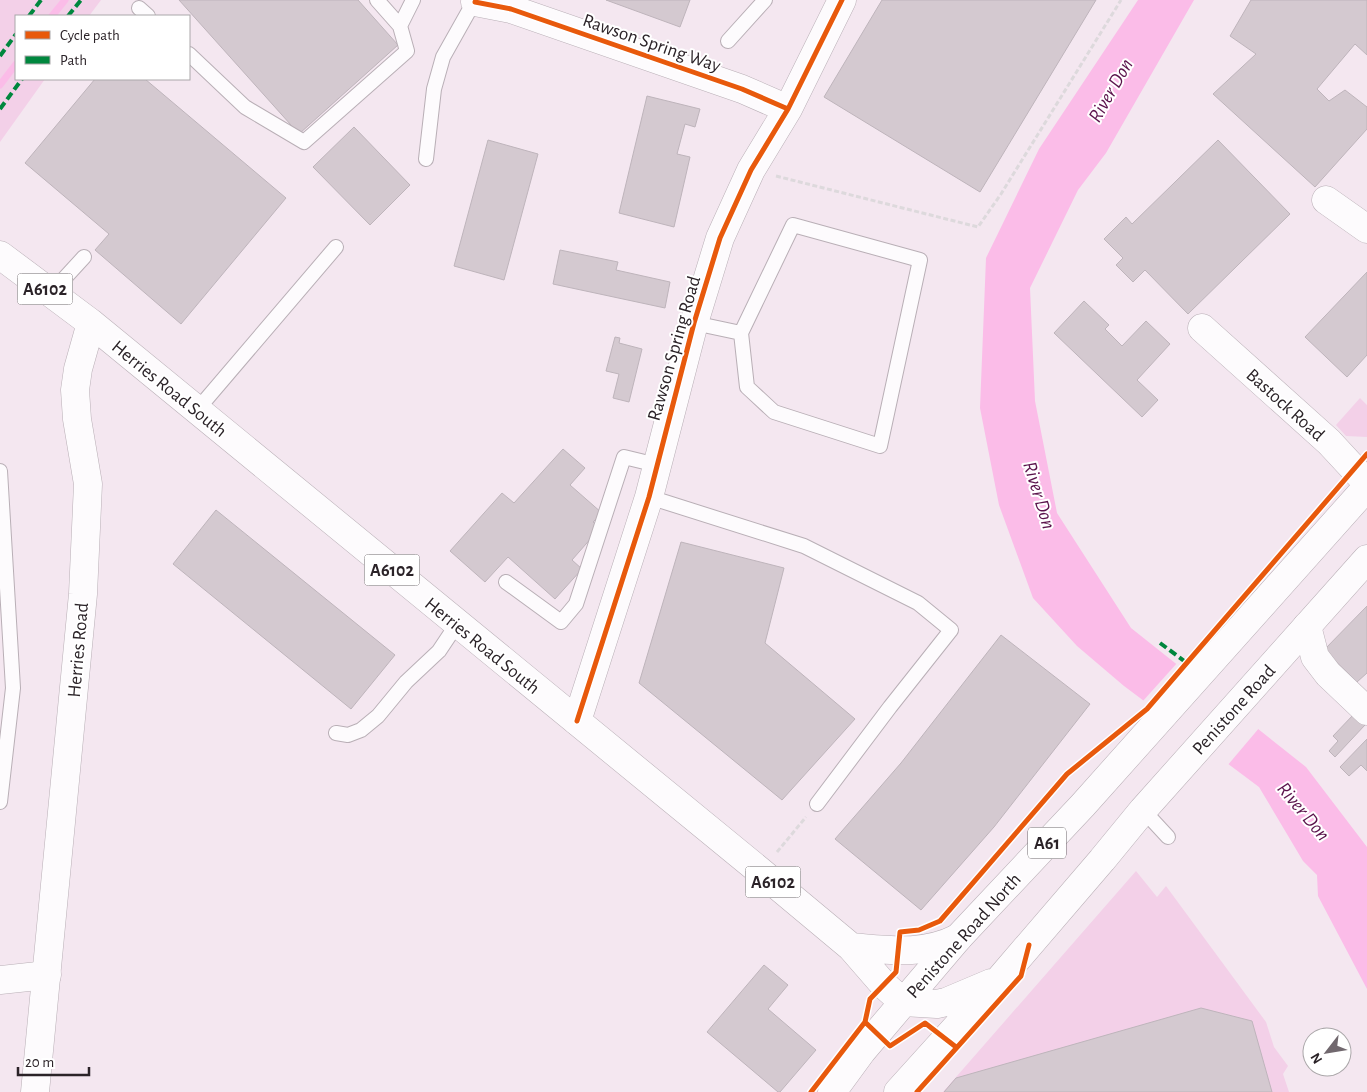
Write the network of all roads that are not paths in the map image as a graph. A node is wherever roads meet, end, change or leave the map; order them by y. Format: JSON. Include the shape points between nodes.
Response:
{"nodes":[{"id":1,"x":377,"y":0,"type":"edge"},
{"id":2,"x":413,"y":0,"type":"edge"},
{"id":3,"x":765,"y":0,"type":"edge"},
{"id":4,"x":842,"y":0,"type":"edge"},
{"id":5,"x":475,"y":1,"type":"edge"},
{"id":6,"x":400,"y":26,"type":"junction"},
{"id":7,"x":728,"y":41,"type":"dead end"},
{"id":8,"x":190,"y":55,"type":"edge"},
{"id":9,"x":788,"y":109,"type":"junction"},
{"id":10,"x":426,"y":160,"type":"dead end"},
{"id":11,"x":1326,"y":200,"type":"dead end"},
{"id":12,"x":1367,"y":229,"type":"edge"},
{"id":13,"x":336,"y":247,"type":"dead end"},
{"id":14,"x":0,"y":255,"type":"edge"},
{"id":15,"x":84,"y":257,"type":"dead end"},
{"id":16,"x":51,"y":293,"type":"junction"},
{"id":17,"x":91,"y":323,"type":"junction"},
{"id":18,"x":694,"y":323,"type":"junction"},
{"id":19,"x":1202,"y":328,"type":"dead end"},
{"id":20,"x":742,"y":332,"type":"junction"},
{"id":21,"x":197,"y":410,"type":"junction"},
{"id":22,"x":657,"y":465,"type":"junction"},
{"id":23,"x":0,"y":471,"type":"edge"},
{"id":24,"x":1367,"y":483,"type":"edge"},
{"id":25,"x":1367,"y":487,"type":"edge"},
{"id":26,"x":648,"y":497,"type":"junction"},
{"id":27,"x":1367,"y":559,"type":"edge"},
{"id":28,"x":506,"y":582,"type":"dead end"},
{"id":29,"x":457,"y":624,"type":"junction"},
{"id":30,"x":1307,"y":626,"type":"junction"},
{"id":31,"x":1367,"y":710,"type":"edge"},
{"id":32,"x":577,"y":722,"type":"junction"},
{"id":33,"x":336,"y":733,"type":"dead end"},
{"id":34,"x":0,"y":802,"type":"edge"},
{"id":35,"x":817,"y":804,"type":"road end"},
{"id":36,"x":1143,"y":810,"type":"junction"},
{"id":37,"x":1168,"y":837,"type":"dead end"},
{"id":38,"x":958,"y":938,"type":"junction"},
{"id":39,"x":851,"y":947,"type":"junction"},
{"id":40,"x":47,"y":975,"type":"junction"},
{"id":41,"x":0,"y":980,"type":"edge"},
{"id":42,"x":999,"y":980,"type":"junction"},
{"id":43,"x":903,"y":1002,"type":"junction"},
{"id":44,"x":35,"y":1092,"type":"edge"},
{"id":45,"x":832,"y":1092,"type":"edge"},
{"id":46,"x":898,"y":1092,"type":"edge"}],
"edges":[{"from":1,"to":6,"type":"lane"},
{"from":2,"to":6,"type":"lane"},
{"from":3,"to":7,"type":"lane"},
{"from":4,"to":9,"type":"main road","name":"Rawson Spring Road"},
{"from":5,"to":9,"type":"main road","name":"Rawson Spring Way","via":[[511,9],[742,89]]},
{"from":5,"to":10,"type":"lane","via":[[443,57],[434,88]]},
{"from":6,"to":8,"type":"lane","via":[[407,51],[304,142],[245,107]]},
{"from":9,"to":18,"type":"main road","name":"Rawson Spring Road","via":[[751,170],[720,238]]},
{"from":11,"to":12,"type":"main road"},
{"from":13,"to":21,"type":"lane"},
{"from":14,"to":16,"type":"main road","number":"A6102"},
{"from":15,"to":16,"type":"lane"},
{"from":16,"to":17,"type":"main road","number":"A6102"},
{"from":17,"to":21,"type":"main road","name":"Herries Road South","number":"A6102"},
{"from":17,"to":40,"type":"main road","name":"Herries Road","number":"A6102","via":[[75,390],[88,484],[83,576]]},
{"from":18,"to":20,"type":"lane"},
{"from":18,"to":22,"type":"main road","name":"Rawson Spring Road"},
{"from":19,"to":24,"type":"main road","name":"Bastock Road","via":[[1329,442]]},
{"from":20,"to":20,"type":"lane","via":[[747,387],[774,412],[880,446],[920,260],[793,225]]},
{"from":21,"to":29,"type":"main road","name":"Herries Road South","number":"A6102"},
{"from":22,"to":26,"type":"main road","name":"Rawson Spring Road"},
{"from":22,"to":28,"type":"lane","via":[[624,457],[576,604],[560,622]]},
{"from":23,"to":34,"type":"lane","via":[[13,688]]},
{"from":25,"to":38,"type":"main road","name":"Penistone Road North","number":"A61","via":[[1083,805]]},
{"from":26,"to":32,"type":"main road","name":"Rawson Spring Road"},
{"from":26,"to":35,"type":"lane","via":[[804,546],[918,603],[951,630]]},
{"from":27,"to":30,"type":"main road","name":"Penistone Road"},
{"from":29,"to":32,"type":"main road","name":"Herries Road South","number":"A6102"},
{"from":29,"to":33,"type":"lane","via":[[438,651],[378,716],[362,730],[348,735]]},
{"from":30,"to":31,"type":"main road","via":[[1315,657],[1328,674]]},
{"from":30,"to":36,"type":"main road","name":"Penistone Road"},
{"from":32,"to":39,"type":"main road","name":"Herries Road South","number":"A6102"},
{"from":36,"to":37,"type":"lane"},
{"from":36,"to":42,"type":"main road","name":"Penistone Road"},
{"from":38,"to":39,"type":"main road","via":[[943,946],[899,952]]},
{"from":38,"to":43,"type":"main road","name":"Penistone Road North","number":"A61"},
{"from":39,"to":43,"type":"main road","name":"Herries Road South","number":"A6102"},
{"from":40,"to":41,"type":"main road"},
{"from":40,"to":44,"type":"main road","name":"Herries Road","number":"A6102"},
{"from":42,"to":43,"type":"main road","via":[[946,1002]]},
{"from":42,"to":46,"type":"main road"},
{"from":43,"to":45,"type":"main road","name":"Penistone Road North","number":"A61"}]}
